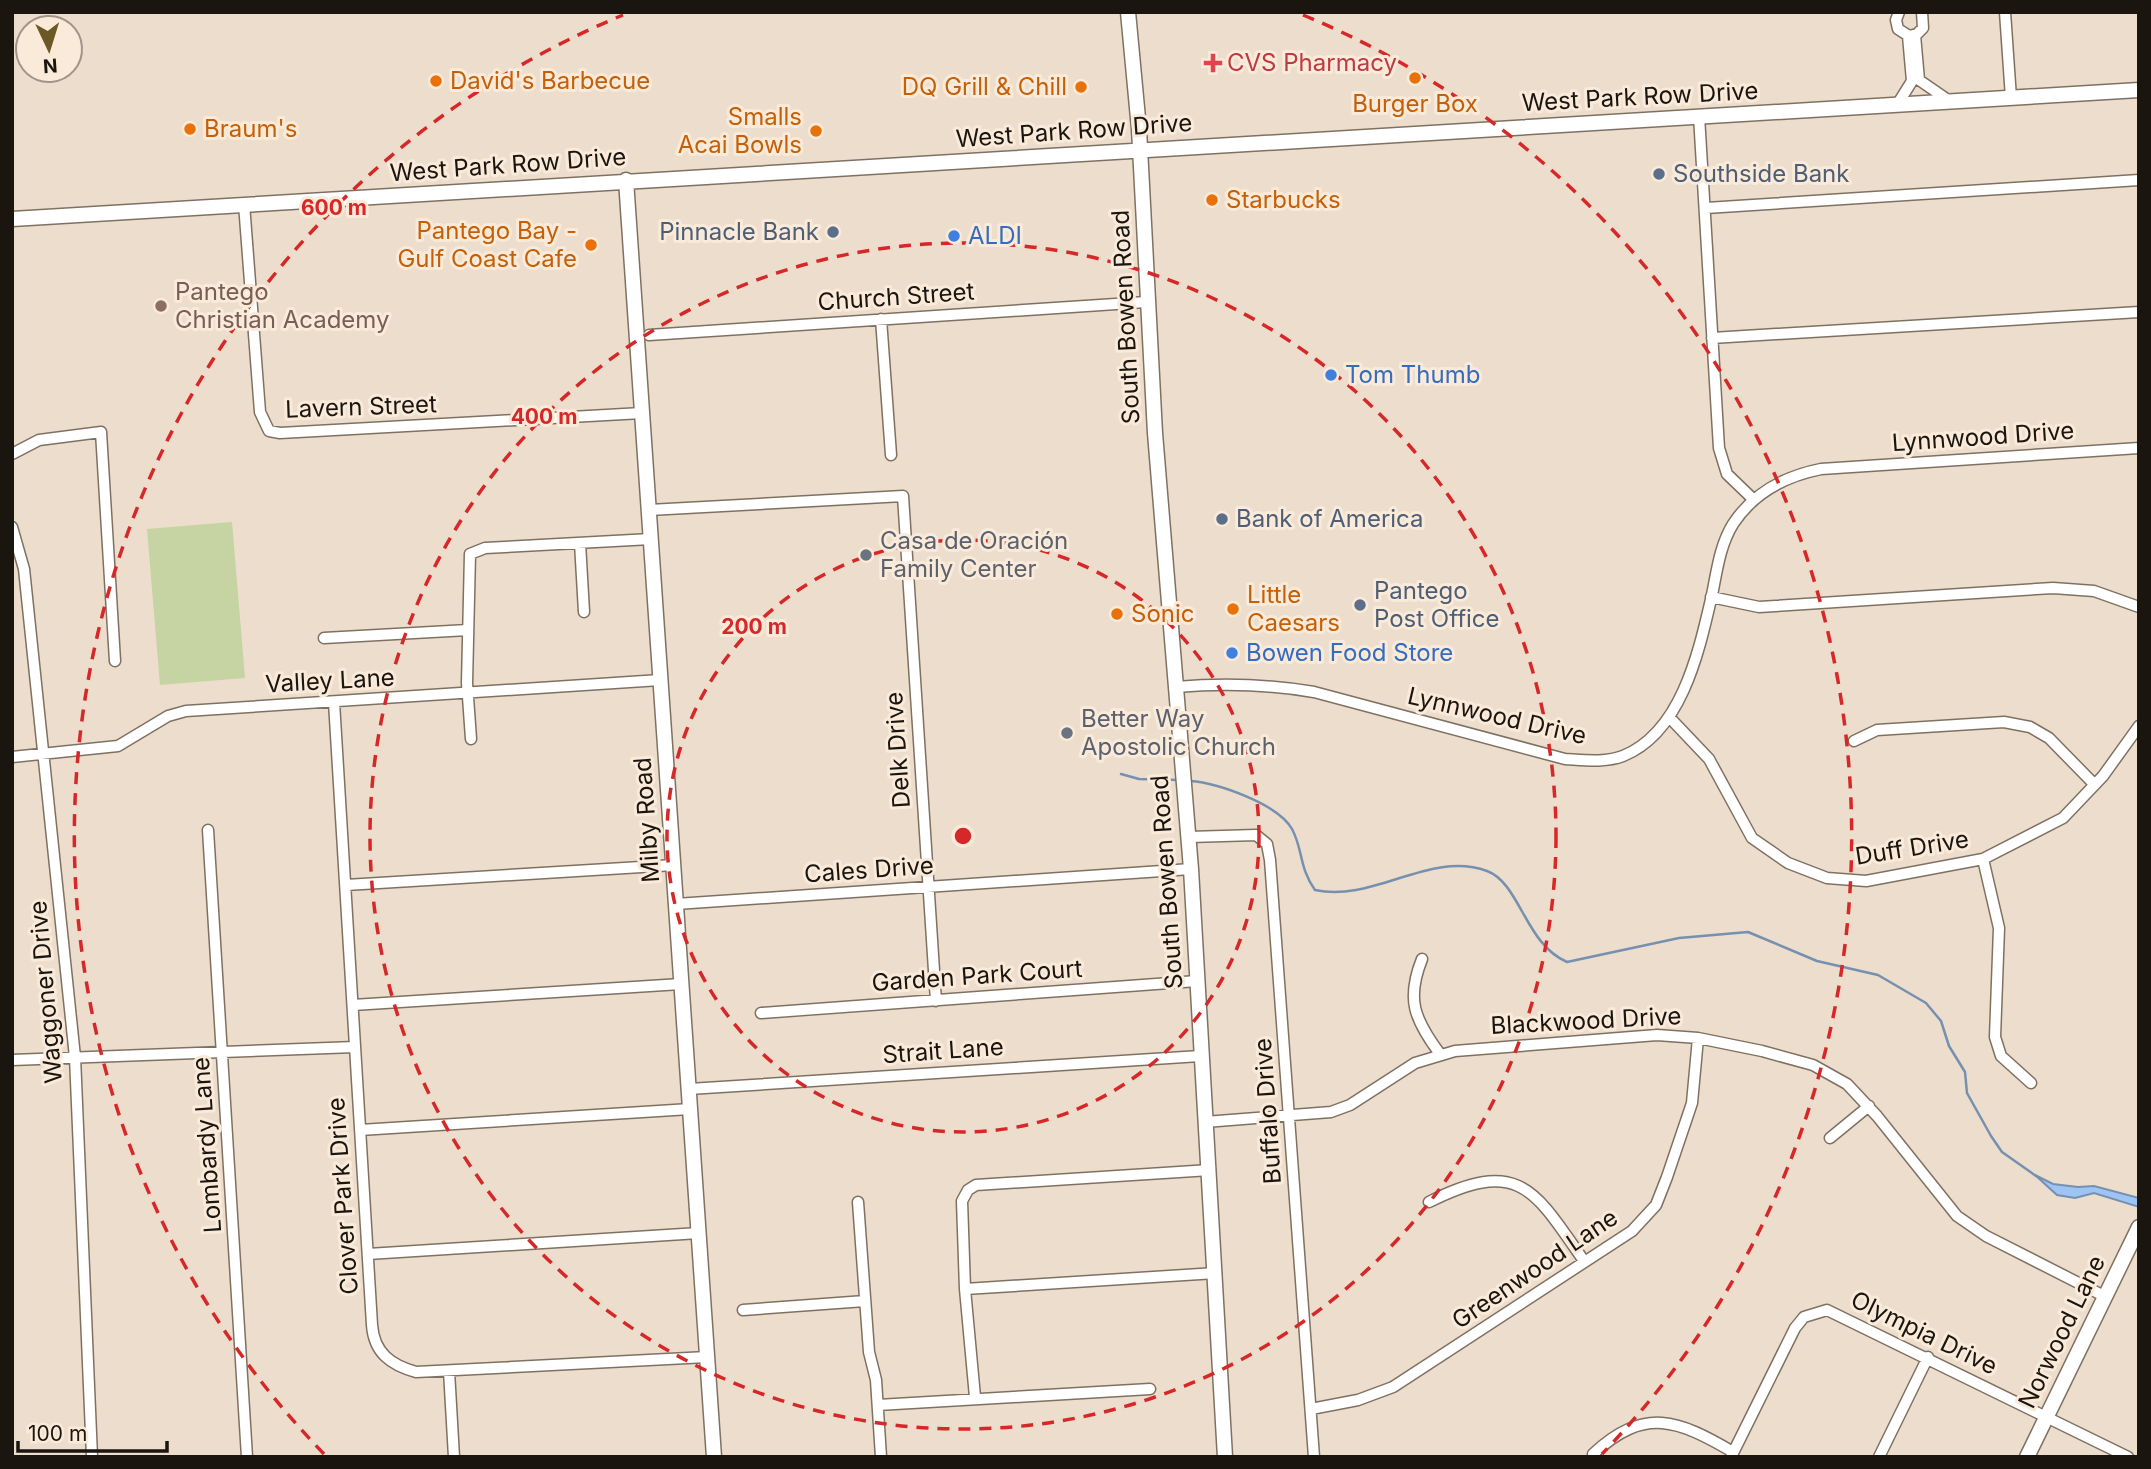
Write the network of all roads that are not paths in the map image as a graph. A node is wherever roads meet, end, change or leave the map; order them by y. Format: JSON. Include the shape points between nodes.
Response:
{"nodes":[{"id":1,"x":1128,"y":12,"type":"edge"},
{"id":2,"x":1899,"y":12,"type":"edge"},
{"id":3,"x":1922,"y":12,"type":"edge"},
{"id":4,"x":2005,"y":12,"type":"edge"},
{"id":5,"x":1912,"y":35,"type":"junction"},
{"id":6,"x":1915,"y":80,"type":"junction"},
{"id":7,"x":2139,"y":90,"type":"edge"},
{"id":8,"x":2011,"y":98,"type":"junction"},
{"id":9,"x":1951,"y":102,"type":"junction"},
{"id":10,"x":1897,"y":105,"type":"junction"},
{"id":11,"x":1699,"y":116,"type":"junction"},
{"id":12,"x":1140,"y":149,"type":"junction"},
{"id":13,"x":626,"y":180,"type":"junction"},
{"id":14,"x":2139,"y":180,"type":"edge"},
{"id":15,"x":244,"y":204,"type":"junction"},
{"id":16,"x":1706,"y":208,"type":"junction"},
{"id":17,"x":12,"y":219,"type":"edge"},
{"id":18,"x":1146,"y":302,"type":"junction"},
{"id":19,"x":2139,"y":312,"type":"edge"},
{"id":20,"x":881,"y":319,"type":"junction"},
{"id":21,"x":649,"y":335,"type":"dead end"},
{"id":22,"x":1712,"y":338,"type":"junction"},
{"id":23,"x":642,"y":413,"type":"junction"},
{"id":24,"x":2139,"y":448,"type":"edge"},
{"id":25,"x":12,"y":454,"type":"edge"},
{"id":26,"x":891,"y":455,"type":"dead end"},
{"id":27,"x":1754,"y":500,"type":"junction"},
{"id":28,"x":649,"y":510,"type":"junction"},
{"id":29,"x":12,"y":527,"type":"edge"},
{"id":30,"x":650,"y":539,"type":"junction"},
{"id":31,"x":580,"y":543,"type":"junction"},
{"id":32,"x":1711,"y":597,"type":"junction"},
{"id":33,"x":2139,"y":607,"type":"edge"},
{"id":34,"x":584,"y":612,"type":"dead end"},
{"id":35,"x":468,"y":630,"type":"junction"},
{"id":36,"x":324,"y":638,"type":"dead end"},
{"id":37,"x":115,"y":662,"type":"dead end"},
{"id":38,"x":660,"y":680,"type":"junction"},
{"id":39,"x":1176,"y":687,"type":"junction"},
{"id":40,"x":468,"y":695,"type":"junction"},
{"id":41,"x":334,"y":702,"type":"junction"},
{"id":42,"x":1671,"y":719,"type":"junction"},
{"id":43,"x":2139,"y":726,"type":"edge"},
{"id":44,"x":471,"y":739,"type":"dead end"},
{"id":45,"x":1854,"y":741,"type":"dead end"},
{"id":46,"x":43,"y":754,"type":"junction"},
{"id":47,"x":12,"y":757,"type":"edge"},
{"id":48,"x":2094,"y":784,"type":"junction"},
{"id":49,"x":208,"y":830,"type":"dead end"},
{"id":50,"x":1189,"y":837,"type":"junction"},
{"id":51,"x":1983,"y":859,"type":"junction"},
{"id":52,"x":674,"y":865,"type":"junction"},
{"id":53,"x":1191,"y":869,"type":"junction"},
{"id":54,"x":346,"y":885,"type":"junction"},
{"id":55,"x":928,"y":887,"type":"junction"},
{"id":56,"x":676,"y":904,"type":"junction"},
{"id":57,"x":1422,"y":959,"type":"dead end"},
{"id":58,"x":1197,"y":981,"type":"junction"},
{"id":59,"x":681,"y":984,"type":"junction"},
{"id":60,"x":936,"y":1000,"type":"junction"},
{"id":61,"x":353,"y":1005,"type":"junction"},
{"id":62,"x":761,"y":1013,"type":"dead end"},
{"id":63,"x":1698,"y":1038,"type":"junction"},
{"id":64,"x":355,"y":1047,"type":"junction"},
{"id":65,"x":222,"y":1053,"type":"junction"},
{"id":66,"x":1440,"y":1054,"type":"junction"},
{"id":67,"x":1200,"y":1056,"type":"junction"},
{"id":68,"x":75,"y":1057,"type":"junction"},
{"id":69,"x":12,"y":1060,"type":"edge"},
{"id":70,"x":2031,"y":1083,"type":"dead end"},
{"id":71,"x":689,"y":1089,"type":"junction"},
{"id":72,"x":1869,"y":1106,"type":"junction"},
{"id":73,"x":690,"y":1109,"type":"junction"},
{"id":74,"x":1290,"y":1116,"type":"junction"},
{"id":75,"x":1205,"y":1122,"type":"junction"},
{"id":76,"x":360,"y":1130,"type":"junction"},
{"id":77,"x":1830,"y":1139,"type":"dead end"},
{"id":78,"x":1210,"y":1170,"type":"junction"},
{"id":79,"x":858,"y":1202,"type":"dead end"},
{"id":80,"x":1429,"y":1202,"type":"dead end"},
{"id":81,"x":2139,"y":1227,"type":"edge"},
{"id":82,"x":699,"y":1233,"type":"junction"},
{"id":83,"x":368,"y":1254,"type":"junction"},
{"id":84,"x":1584,"y":1261,"type":"junction"},
{"id":85,"x":1216,"y":1273,"type":"junction"},
{"id":86,"x":965,"y":1289,"type":"junction"},
{"id":87,"x":2104,"y":1296,"type":"junction"},
{"id":88,"x":865,"y":1301,"type":"junction"},
{"id":89,"x":743,"y":1310,"type":"dead end"},
{"id":90,"x":707,"y":1357,"type":"junction"},
{"id":91,"x":1928,"y":1357,"type":"junction"},
{"id":92,"x":449,"y":1371,"type":"junction"},
{"id":93,"x":1150,"y":1389,"type":"dead end"},
{"id":94,"x":975,"y":1397,"type":"junction"},
{"id":95,"x":878,"y":1405,"type":"junction"},
{"id":96,"x":1311,"y":1409,"type":"junction"},
{"id":97,"x":2047,"y":1416,"type":"junction"},
{"id":98,"x":1592,"y":1454,"type":"dead end"},
{"id":99,"x":1732,"y":1454,"type":"edge"},
{"id":100,"x":92,"y":1457,"type":"edge"},
{"id":101,"x":247,"y":1457,"type":"edge"},
{"id":102,"x":454,"y":1457,"type":"edge"},
{"id":103,"x":714,"y":1457,"type":"edge"},
{"id":104,"x":881,"y":1457,"type":"edge"},
{"id":105,"x":1225,"y":1457,"type":"edge"},
{"id":106,"x":1314,"y":1457,"type":"edge"},
{"id":107,"x":1878,"y":1457,"type":"edge"},
{"id":108,"x":2027,"y":1457,"type":"edge"},
{"id":109,"x":2128,"y":1457,"type":"edge"}],
"edges":[{"from":1,"to":12,"type":"main road","name":"South Bowen Road"},
{"from":2,"to":5,"type":"street","via":[[1896,25],[1902,33]]},
{"from":3,"to":5,"type":"street","via":[[1925,24]]},
{"from":4,"to":8,"type":"street"},
{"from":5,"to":6,"type":"street"},
{"from":6,"to":9,"type":"street"},
{"from":6,"to":10,"type":"street"},
{"from":7,"to":8,"type":"main road","name":"West Park Row Drive"},
{"from":8,"to":9,"type":"main road","name":"West Park Row Drive"},
{"from":9,"to":10,"type":"main road","name":"West Park Row Drive"},
{"from":10,"to":11,"type":"main road","name":"West Park Row Drive"},
{"from":11,"to":12,"type":"main road","name":"West Park Row Drive"},
{"from":11,"to":16,"type":"street"},
{"from":12,"to":13,"type":"main road","name":"West Park Row Drive"},
{"from":12,"to":18,"type":"main road","name":"South Bowen Road"},
{"from":13,"to":15,"type":"main road","name":"West Park Row Drive"},
{"from":13,"to":23,"type":"main road","name":"Milby Road"},
{"from":14,"to":16,"type":"street"},
{"from":15,"to":17,"type":"main road","name":"West Park Row Drive"},
{"from":15,"to":23,"type":"street","name":"Lavern Street","via":[[260,412],[270,431]]},
{"from":16,"to":22,"type":"street"},
{"from":18,"to":20,"type":"street","name":"Church Street"},
{"from":18,"to":39,"type":"main road","name":"South Bowen Road"},
{"from":19,"to":22,"type":"street"},
{"from":20,"to":21,"type":"street","name":"Church Street"},
{"from":20,"to":26,"type":"street"},
{"from":22,"to":27,"type":"street","via":[[1722,464]]},
{"from":23,"to":28,"type":"main road","name":"Milby Road"},
{"from":24,"to":27,"type":"street","name":"Lynnwood Drive","via":[[1821,468],[1793,475]]},
{"from":25,"to":37,"type":"street","via":[[39,440],[101,432]]},
{"from":27,"to":32,"type":"street","name":"Lynnwood Drive","via":[[1723,544]]},
{"from":28,"to":30,"type":"main road","name":"Milby Road"},
{"from":28,"to":55,"type":"street","name":"Delk Drive","via":[[903,496]]},
{"from":29,"to":46,"type":"street","name":"Waggoner Drive","via":[[24,569]]},
{"from":30,"to":31,"type":"street"},
{"from":30,"to":38,"type":"main road","name":"Milby Road"},
{"from":31,"to":34,"type":"street"},
{"from":31,"to":35,"type":"street","via":[[473,552],[469,558]]},
{"from":32,"to":33,"type":"street","via":[[1759,607],[2053,588],[2094,590]]},
{"from":32,"to":42,"type":"street","name":"Lynnwood Drive"},
{"from":35,"to":36,"type":"street"},
{"from":35,"to":40,"type":"street"},
{"from":38,"to":40,"type":"street","name":"Valley Lane"},
{"from":38,"to":52,"type":"main road","name":"Milby Road"},
{"from":39,"to":42,"type":"street","name":"Lynnwood Drive","via":[[1252,683],[1314,691],[1567,759],[1600,761],[1623,756]]},
{"from":39,"to":50,"type":"main road","name":"South Bowen Road"},
{"from":40,"to":41,"type":"street","name":"Valley Lane"},
{"from":40,"to":44,"type":"street"},
{"from":41,"to":46,"type":"street","name":"Valley Lane","via":[[186,711],[168,716],[118,746]]},
{"from":41,"to":54,"type":"street","name":"Clover Park Drive"},
{"from":42,"to":51,"type":"street","name":"Duff Drive","via":[[1709,759],[1752,838],[1788,863],[1828,878],[1866,881]]},
{"from":43,"to":48,"type":"street","name":"Duff Drive"},
{"from":45,"to":48,"type":"street","via":[[1877,730],[2004,722],[2030,727],[2049,738]]},
{"from":46,"to":47,"type":"street","name":"Valley Lane"},
{"from":46,"to":68,"type":"street","name":"Waggoner Drive"},
{"from":48,"to":51,"type":"street","name":"Duff Drive","via":[[2063,818]]},
{"from":49,"to":65,"type":"street","name":"Lombardy Lane"},
{"from":50,"to":53,"type":"main road","name":"South Bowen Road"},
{"from":50,"to":74,"type":"street","name":"Buffalo Drive","via":[[1246,834],[1256,835],[1266,844]]},
{"from":51,"to":70,"type":"street","via":[[1999,928],[1995,1037],[2001,1056]]},
{"from":52,"to":54,"type":"street"},
{"from":52,"to":56,"type":"main road","name":"Milby Road"},
{"from":53,"to":55,"type":"street","name":"Cales Drive"},
{"from":53,"to":58,"type":"main road","name":"South Bowen Road"},
{"from":54,"to":61,"type":"street","name":"Clover Park Drive"},
{"from":55,"to":56,"type":"street","name":"Cales Drive"},
{"from":55,"to":60,"type":"street","name":"Delk Drive"},
{"from":56,"to":59,"type":"main road","name":"Milby Road"},
{"from":57,"to":66,"type":"street","via":[[1413,984],[1414,1006]]},
{"from":58,"to":60,"type":"street","name":"Garden Park Court"},
{"from":58,"to":67,"type":"main road","name":"South Bowen Road"},
{"from":59,"to":61,"type":"street"},
{"from":59,"to":71,"type":"main road","name":"Milby Road"},
{"from":60,"to":62,"type":"street","name":"Garden Park Court"},
{"from":61,"to":64,"type":"street","name":"Clover Park Drive"},
{"from":63,"to":66,"type":"street","name":"Blackwood Drive","via":[[1645,1036]]},
{"from":63,"to":72,"type":"street","name":"Blackwood Drive","via":[[1814,1065],[1847,1084]]},
{"from":63,"to":84,"type":"street","name":"Greenwood Lane","via":[[1692,1102],[1656,1205],[1632,1231]]},
{"from":64,"to":65,"type":"street"},
{"from":64,"to":76,"type":"street","name":"Clover Park Drive"},
{"from":65,"to":68,"type":"street"},
{"from":65,"to":101,"type":"street","name":"Lombardy Lane"},
{"from":66,"to":74,"type":"street","name":"Blackwood Drive","via":[[1415,1063],[1350,1105]]},
{"from":67,"to":71,"type":"street","name":"Strait Lane"},
{"from":67,"to":75,"type":"main road","name":"South Bowen Road"},
{"from":68,"to":69,"type":"street"},
{"from":68,"to":100,"type":"street","name":"Waggoner Drive"},
{"from":71,"to":73,"type":"main road","name":"Milby Road"},
{"from":72,"to":77,"type":"street"},
{"from":72,"to":87,"type":"street","name":"Blackwood Drive","via":[[1957,1216],[1986,1236]]},
{"from":73,"to":76,"type":"street"},
{"from":73,"to":82,"type":"main road","name":"Milby Road"},
{"from":74,"to":75,"type":"street","name":"Blackwood Drive"},
{"from":74,"to":96,"type":"street","name":"Buffalo Drive"},
{"from":75,"to":78,"type":"main road","name":"South Bowen Road"},
{"from":76,"to":83,"type":"street","name":"Clover Park Drive"},
{"from":78,"to":85,"type":"main road","name":"South Bowen Road"},
{"from":78,"to":86,"type":"street","via":[[976,1185],[962,1201]]},
{"from":79,"to":88,"type":"street"},
{"from":80,"to":84,"type":"street","via":[[1459,1187],[1483,1181],[1509,1182],[1534,1193]]},
{"from":81,"to":87,"type":"main road","name":"Norwood Lane"},
{"from":82,"to":83,"type":"street"},
{"from":82,"to":90,"type":"main road","name":"Milby Road"},
{"from":83,"to":92,"type":"street","name":"Clover Park Drive","via":[[373,1340],[380,1352],[416,1373]]},
{"from":84,"to":96,"type":"street","name":"Greenwood Lane","via":[[1393,1387]]},
{"from":85,"to":86,"type":"street"},
{"from":85,"to":105,"type":"main road","name":"South Bowen Road"},
{"from":86,"to":94,"type":"street"},
{"from":87,"to":97,"type":"main road","name":"Norwood Lane"},
{"from":88,"to":89,"type":"street"},
{"from":88,"to":95,"type":"street"},
{"from":90,"to":92,"type":"street","name":"Clover Park Drive"},
{"from":90,"to":103,"type":"main road","name":"Milby Road"},
{"from":91,"to":97,"type":"street","name":"Olympia Drive"},
{"from":91,"to":99,"type":"street","name":"Olympia Drive","via":[[1838,1314],[1817,1311],[1804,1317]]},
{"from":91,"to":107,"type":"street"},
{"from":92,"to":102,"type":"street"},
{"from":93,"to":94,"type":"street","via":[[996,1400]]},
{"from":94,"to":95,"type":"street"},
{"from":95,"to":104,"type":"street"},
{"from":96,"to":106,"type":"street","name":"Buffalo Drive"},
{"from":97,"to":108,"type":"main road","name":"Norwood Lane"},
{"from":97,"to":109,"type":"street","name":"Olympia Drive"},
{"from":98,"to":99,"type":"street","via":[[1615,1434],[1645,1424],[1672,1423],[1692,1429]]}]}
